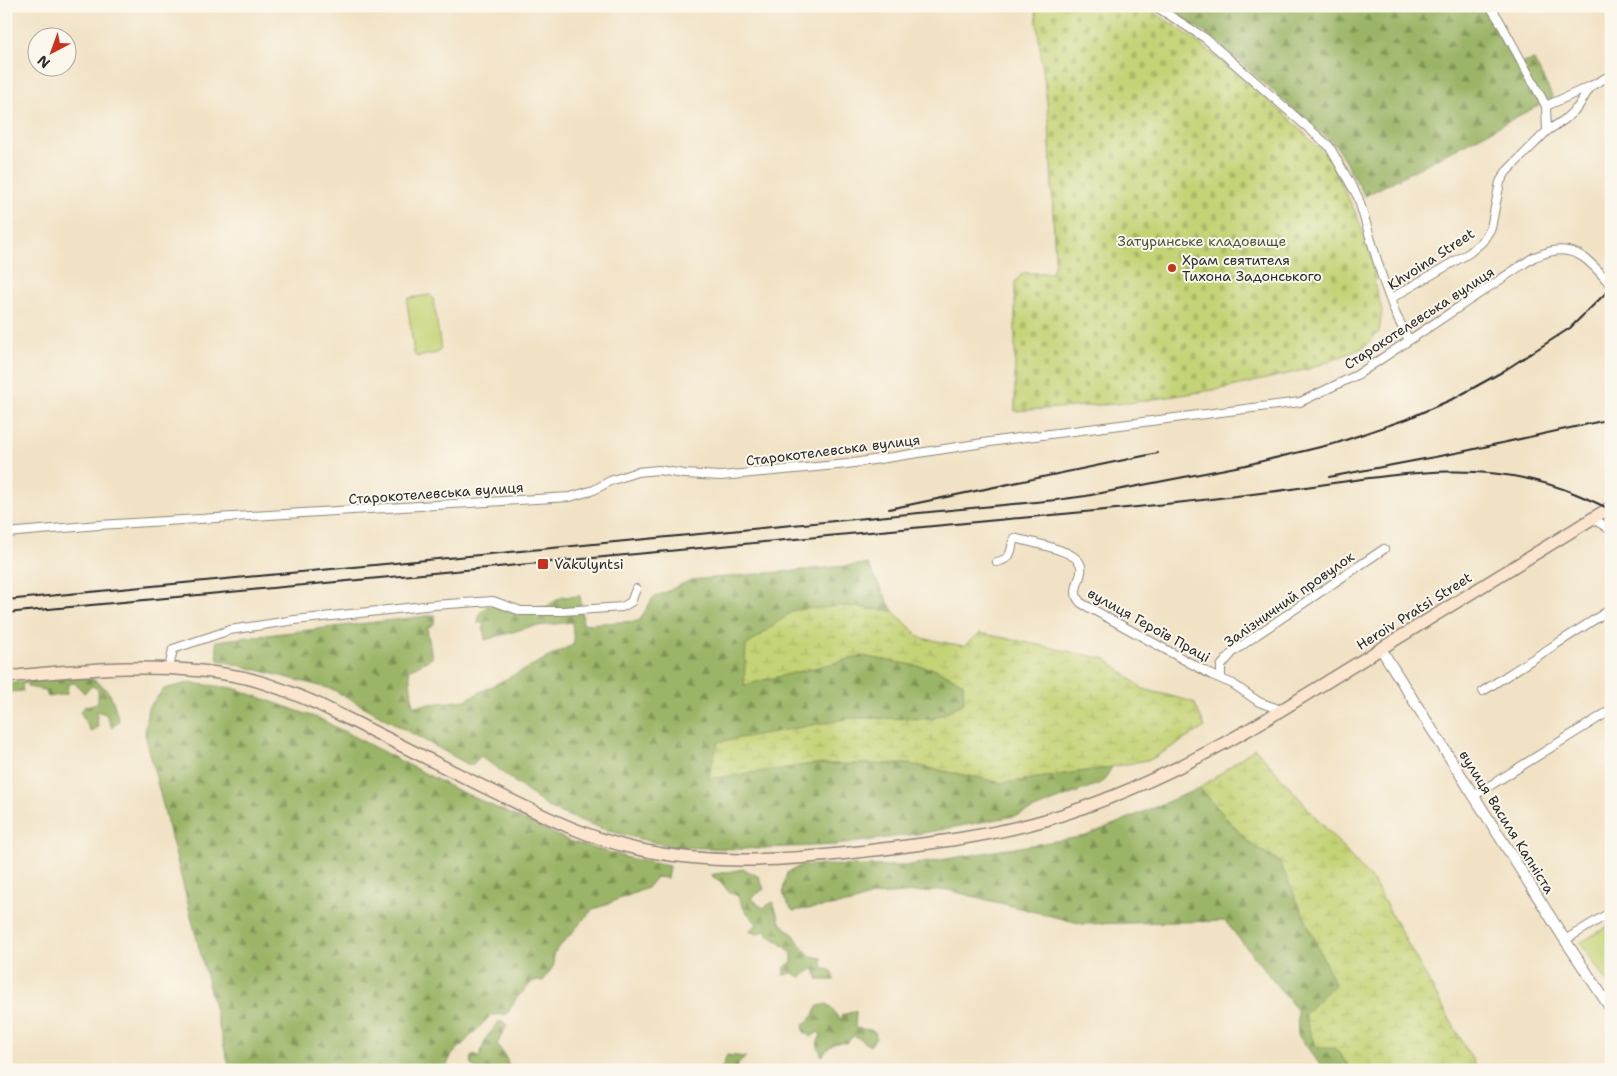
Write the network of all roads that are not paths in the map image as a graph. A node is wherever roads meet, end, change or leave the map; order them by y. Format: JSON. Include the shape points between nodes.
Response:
{"nodes":[{"id":1,"x":1155,"y":6,"type":"edge"},
{"id":2,"x":1490,"y":6,"type":"edge"},
{"id":3,"x":1611,"y":75,"type":"edge"},
{"id":4,"x":1591,"y":86,"type":"junction"},
{"id":5,"x":1546,"y":106,"type":"junction"},
{"id":6,"x":1547,"y":131,"type":"junction"},
{"id":7,"x":1611,"y":284,"type":"edge"},
{"id":8,"x":1390,"y":299,"type":"junction"},
{"id":9,"x":1409,"y":340,"type":"junction"},
{"id":10,"x":1611,"y":507,"type":"edge"},
{"id":11,"x":1592,"y":518,"type":"junction"},
{"id":12,"x":1611,"y":530,"type":"edge"},
{"id":13,"x":6,"y":533,"type":"edge"},
{"id":14,"x":1384,"y":549,"type":"dead end"},
{"id":15,"x":997,"y":562,"type":"dead end"},
{"id":16,"x":636,"y":590,"type":"dead end"},
{"id":17,"x":1611,"y":609,"type":"edge"},
{"id":18,"x":1381,"y":649,"type":"junction"},
{"id":19,"x":169,"y":668,"type":"junction"},
{"id":20,"x":6,"y":677,"type":"edge"},
{"id":21,"x":1221,"y":678,"type":"junction"},
{"id":22,"x":1483,"y":691,"type":"dead end"},
{"id":23,"x":1281,"y":710,"type":"junction"},
{"id":24,"x":1611,"y":710,"type":"edge"},
{"id":25,"x":1475,"y":795,"type":"junction"},
{"id":26,"x":1611,"y":912,"type":"edge"},
{"id":27,"x":1565,"y":940,"type":"junction"},
{"id":28,"x":1611,"y":1008,"type":"edge"}],
"edges":[{"from":1,"to":8,"type":"street","via":[[1205,38],[1329,146],[1358,198]]},
{"from":2,"to":5,"type":"street"},
{"from":3,"to":4,"type":"street"},
{"from":4,"to":5,"type":"street"},
{"from":4,"to":6,"type":"street","name":"Khvoina Street","via":[[1578,107]]},
{"from":5,"to":6,"type":"street"},
{"from":6,"to":8,"type":"street","name":"Khvoina Street","via":[[1500,182],[1491,228],[1482,242]]},
{"from":7,"to":9,"type":"street","name":"Старокотелевська вулиця","via":[[1586,258],[1570,250],[1553,250],[1534,257]]},
{"from":8,"to":9,"type":"street","name":"Khvoina Street"},
{"from":9,"to":13,"type":"street","name":"Старокотелевська вулиця","via":[[1357,375],[1300,402],[1003,440],[847,464],[721,476],[658,470],[637,472],[570,497]]},
{"from":10,"to":11,"type":"main road","name":"Heroiv Pratsi Street"},
{"from":11,"to":12,"type":"street"},
{"from":11,"to":18,"type":"main road","name":"Heroiv Pratsi Street"},
{"from":14,"to":21,"type":"street","name":"Залізничний провулок","via":[[1233,652],[1221,666]]},
{"from":15,"to":21,"type":"street","name":"вулиця Героїв Праці","via":[[1006,560],[1010,555],[1014,538],[1067,553],[1081,565],[1075,594],[1081,603]]},
{"from":16,"to":19,"type":"street","via":[[631,602],[622,607],[521,611],[492,600],[295,620],[230,630],[173,649]]},
{"from":17,"to":22,"type":"street"},
{"from":18,"to":23,"type":"main road","name":"Heroiv Pratsi Street"},
{"from":18,"to":25,"type":"street","name":"вулиця Василя Капніста"},
{"from":19,"to":20,"type":"main road","name":"Heroiv Pratsi Street","via":[[114,668]]},
{"from":19,"to":23,"type":"main road","name":"Heroiv Pratsi Street","via":[[248,678],[284,690],[535,812],[599,839],[683,857],[741,860],[819,856],[930,842],[1047,820],[1168,773],[1233,740]]},
{"from":21,"to":23,"type":"street","name":"вулиця Героїв Праці","via":[[1259,702]]},
{"from":24,"to":25,"type":"street"},
{"from":25,"to":27,"type":"street","name":"вулиця Василя Капніста"},
{"from":26,"to":27,"type":"street"},
{"from":27,"to":28,"type":"street","name":"вулиця Василя Капніста"}]}
